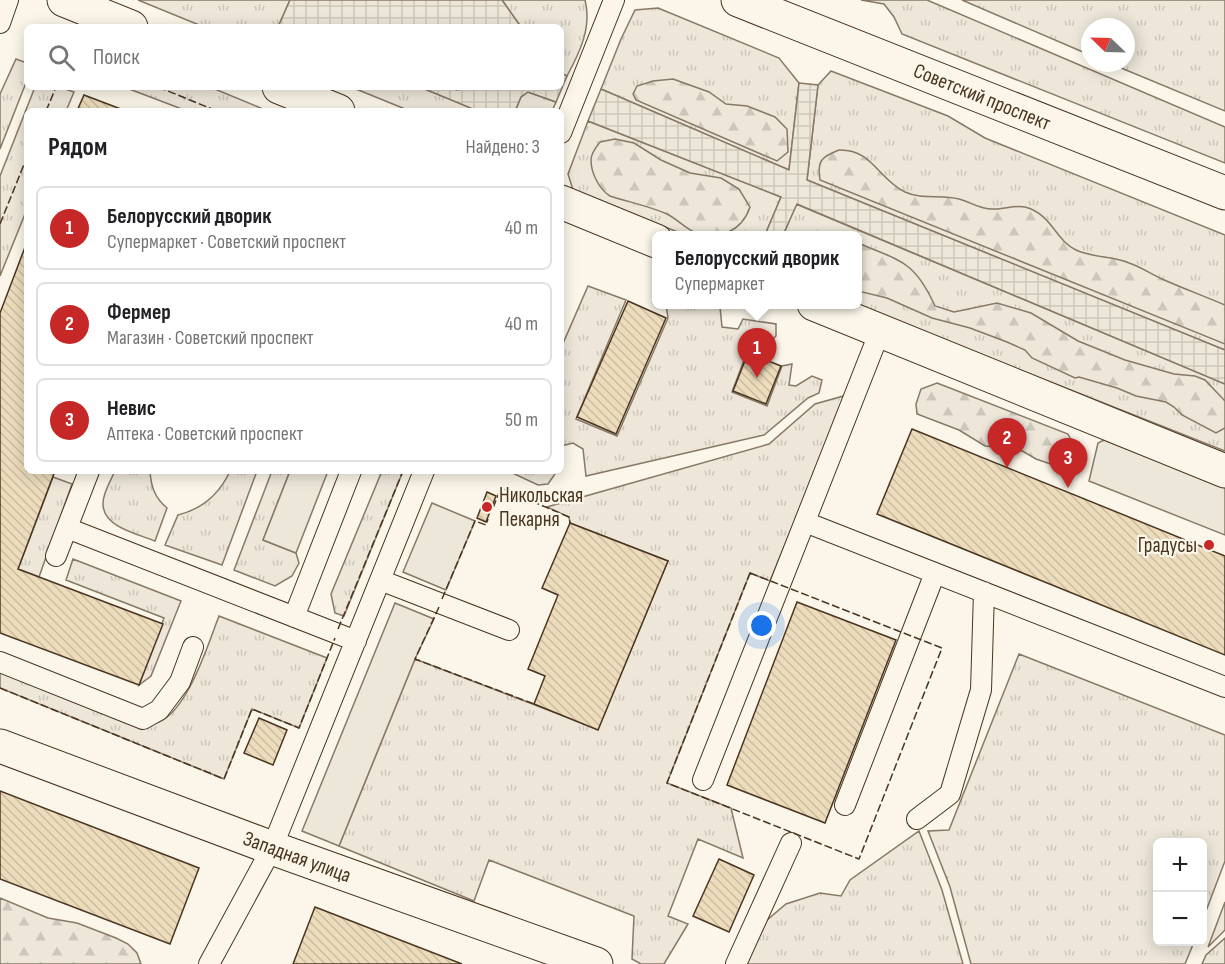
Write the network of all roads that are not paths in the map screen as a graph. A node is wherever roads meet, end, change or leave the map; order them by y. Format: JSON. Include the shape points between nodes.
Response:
{"nodes":[{"id":1,"x":8,"y":0,"type":"edge"},
{"id":2,"x":64,"y":0,"type":"edge"},
{"id":3,"x":614,"y":0,"type":"edge"},
{"id":4,"x":750,"y":2,"type":"edge"},
{"id":5,"x":0,"y":22,"type":"edge"},
{"id":6,"x":124,"y":24,"type":"edge"},
{"id":7,"x":286,"y":90,"type":"edge"},
{"id":8,"x":331,"y":108,"type":"edge"},
{"id":9,"x":564,"y":125,"type":"edge"},
{"id":10,"x":1225,"y":193,"type":"edge"},
{"id":11,"x":564,"y":203,"type":"edge"},
{"id":12,"x":652,"y":239,"type":"edge"},
{"id":13,"x":826,"y":309,"type":"edge"},
{"id":14,"x":880,"y":331,"type":"junction"},
{"id":15,"x":1225,"y":471,"type":"edge"},
{"id":16,"x":88,"y":474,"type":"edge"},
{"id":17,"x":350,"y":474,"type":"edge"},
{"id":18,"x":423,"y":474,"type":"edge"},
{"id":19,"x":805,"y":522,"type":"junction"},
{"id":20,"x":67,"y":528,"type":"junction"},
{"id":21,"x":56,"y":556,"type":"dead end"},
{"id":22,"x":935,"y":573,"type":"junction"},
{"id":23,"x":380,"y":580,"type":"junction"},
{"id":24,"x":984,"y":592,"type":"junction"},
{"id":25,"x":294,"y":617,"type":"junction"},
{"id":26,"x":509,"y":630,"type":"dead end"},
{"id":27,"x":356,"y":641,"type":"junction"},
{"id":28,"x":193,"y":647,"type":"dead end"},
{"id":29,"x":0,"y":662,"type":"edge"},
{"id":30,"x":1225,"y":687,"type":"edge"},
{"id":31,"x":0,"y":746,"type":"edge"},
{"id":32,"x":703,"y":780,"type":"dead end"},
{"id":33,"x":845,"y":805,"type":"dead end"},
{"id":34,"x":917,"y":819,"type":"dead end"},
{"id":35,"x":791,"y":843,"type":"dead end"},
{"id":36,"x":272,"y":848,"type":"junction"},
{"id":37,"x":209,"y":964,"type":"edge"},
{"id":38,"x":596,"y":964,"type":"edge"},
{"id":39,"x":736,"y":964,"type":"edge"}],
"edges":[{"from":1,"to":5,"type":"lane"},
{"from":2,"to":6,"type":"street"},
{"from":3,"to":9,"type":"lane"},
{"from":4,"to":10,"type":"street","name":"Советский проспект"},
{"from":7,"to":8,"type":"street"},
{"from":11,"to":12,"type":"street"},
{"from":13,"to":14,"type":"street"},
{"from":14,"to":15,"type":"street"},
{"from":14,"to":19,"type":"lane"},
{"from":16,"to":20,"type":"lane"},
{"from":17,"to":25,"type":"lane"},
{"from":18,"to":23,"type":"lane"},
{"from":19,"to":22,"type":"lane"},
{"from":19,"to":32,"type":"lane"},
{"from":20,"to":21,"type":"lane"},
{"from":20,"to":25,"type":"lane"},
{"from":22,"to":24,"type":"lane"},
{"from":22,"to":33,"type":"lane"},
{"from":23,"to":26,"type":"lane"},
{"from":23,"to":27,"type":"lane"},
{"from":24,"to":30,"type":"lane"},
{"from":24,"to":34,"type":"lane","via":[[981,690],[950,794]]},
{"from":25,"to":27,"type":"lane"},
{"from":27,"to":36,"type":"lane"},
{"from":28,"to":29,"type":"lane","via":[[180,682],[159,710],[143,719]]},
{"from":31,"to":36,"type":"street","name":"Западная улица"},
{"from":35,"to":39,"type":"lane"},
{"from":36,"to":37,"type":"lane"},
{"from":36,"to":38,"type":"street","name":"Западная улица"}]}
